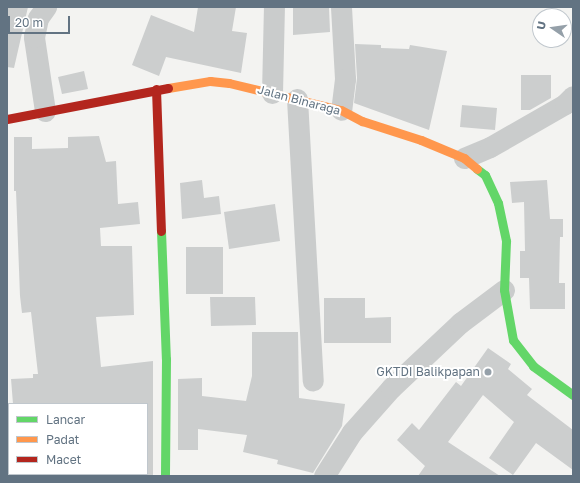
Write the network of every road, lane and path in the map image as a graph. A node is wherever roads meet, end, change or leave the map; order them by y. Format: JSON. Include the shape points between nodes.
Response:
{"nodes":[{"id":1,"x":46,"y":7,"type":"edge"},
{"id":2,"x":274,"y":7,"type":"edge"},
{"id":3,"x":341,"y":7,"type":"edge"},
{"id":4,"x":156,"y":89,"type":"junction"},
{"id":5,"x":272,"y":93,"type":"junction"},
{"id":6,"x":573,"y":96,"type":"edge"},
{"id":7,"x":297,"y":99,"type":"junction"},
{"id":8,"x":341,"y":110,"type":"junction"},
{"id":9,"x":45,"y":111,"type":"junction"},
{"id":10,"x":7,"y":119,"type":"edge"},
{"id":11,"x":464,"y":158,"type":"junction"},
{"id":12,"x":504,"y":290,"type":"junction"},
{"id":13,"x":313,"y":381,"type":"dead end"},
{"id":14,"x":573,"y":394,"type":"edge"},
{"id":15,"x":165,"y":476,"type":"edge"},
{"id":16,"x":324,"y":476,"type":"edge"}],
"edges":[{"from":1,"to":9,"type":"street","via":[[38,18],[34,37]]},
{"from":2,"to":5,"type":"street"},
{"from":3,"to":8,"type":"street","via":[[345,79]]},
{"from":4,"to":5,"type":"street","name":"Jalan Binaraga","via":[[210,81]]},
{"from":4,"to":9,"type":"street","name":"Jalan Binaraga"},
{"from":4,"to":15,"type":"street","via":[[166,359]]},
{"from":5,"to":7,"type":"street","name":"Jalan Binaraga"},
{"from":6,"to":11,"type":"street","via":[[565,104],[490,147]]},
{"from":7,"to":8,"type":"street","name":"Jalan Binaraga"},
{"from":7,"to":13,"type":"street"},
{"from":8,"to":11,"type":"street","name":"Jalan Binaraga","via":[[362,121],[421,140]]},
{"from":9,"to":10,"type":"street","name":"Jalan Binaraga"},
{"from":11,"to":12,"type":"street","name":"Jalan Binaraga","via":[[485,175],[498,203],[506,241]]},
{"from":12,"to":14,"type":"street","name":"Jalan Binaraga","via":[[512,340],[533,366]]},
{"from":12,"to":16,"type":"street","via":[[460,323],[391,388],[352,432]]}]}
